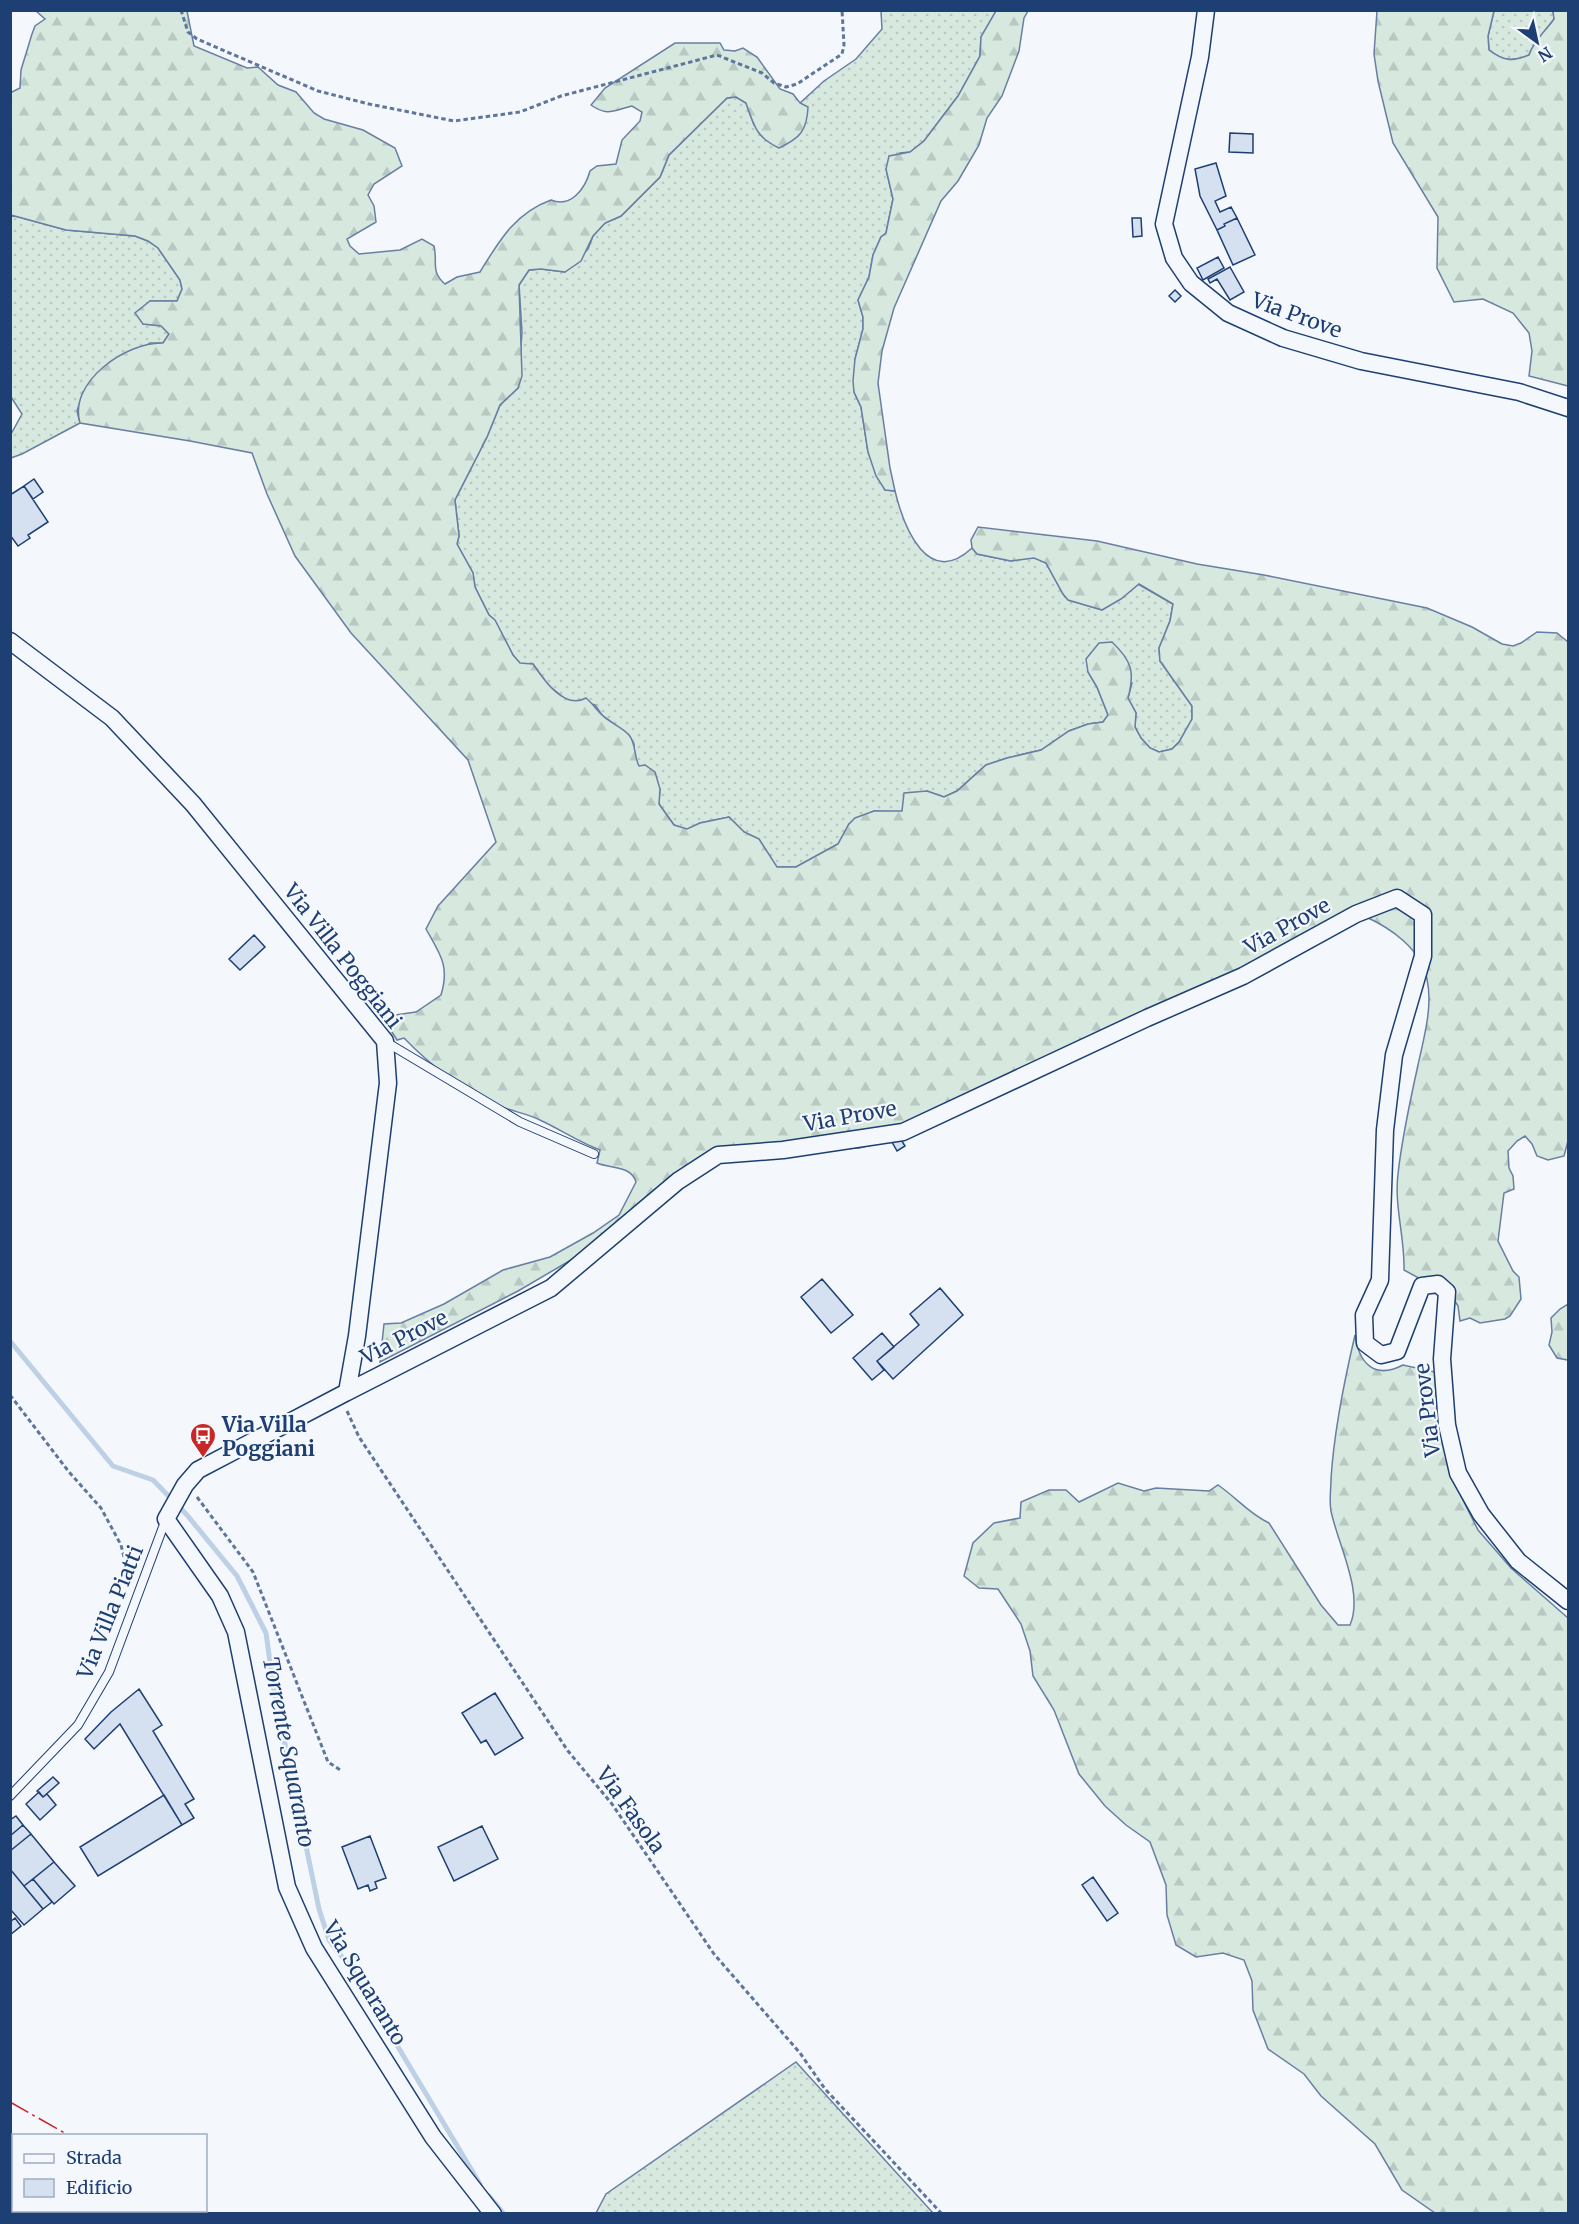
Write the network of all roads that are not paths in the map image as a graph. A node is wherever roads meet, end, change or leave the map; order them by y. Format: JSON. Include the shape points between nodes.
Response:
{"nodes":[{"id":1,"x":1206,"y":10,"type":"edge"},
{"id":2,"x":1569,"y":408,"type":"edge"},
{"id":3,"x":10,"y":641,"type":"edge"},
{"id":4,"x":385,"y":1041,"type":"junction"},
{"id":5,"x":594,"y":1154,"type":"dead end"},
{"id":6,"x":347,"y":1392,"type":"junction"},
{"id":7,"x":166,"y":1520,"type":"junction"},
{"id":8,"x":1569,"y":1601,"type":"edge"},
{"id":9,"x":10,"y":1797,"type":"edge"},
{"id":10,"x":493,"y":2214,"type":"edge"}],
"edges":[{"from":1,"to":2,"type":"street","name":"Via Prove","via":[[1200,57],[1164,224],[1174,258],[1191,283],[1228,313],[1283,338],[1361,361],[1518,392]]},
{"from":3,"to":4,"type":"street","name":"Via Villa Poggiani","via":[[112,718],[136,743],[192,804]]},
{"from":4,"to":5,"type":"lane","via":[[520,1122]]},
{"from":4,"to":6,"type":"street","name":"Via Villa Poggiani","via":[[388,1083]]},
{"from":6,"to":7,"type":"street","via":[[198,1470]]},
{"from":6,"to":8,"type":"street","name":"Via Prove","via":[[550,1288],[678,1181],[718,1155],[783,1150],[903,1132],[1243,976],[1356,914],[1397,898],[1423,915],[1424,957],[1394,1055],[1385,1130],[1380,1280],[1364,1315],[1365,1343],[1381,1354],[1397,1351],[1422,1286],[1438,1284],[1447,1292],[1442,1359],[1447,1425],[1458,1473],[1481,1514],[1518,1561]]},
{"from":7,"to":9,"type":"lane","name":"Via Villa Piatti","via":[[109,1672],[78,1725]]},
{"from":7,"to":10,"type":"street","name":"Via Squaranto","via":[[220,1596],[236,1632],[287,1887],[314,1948],[433,2137]]}]}
